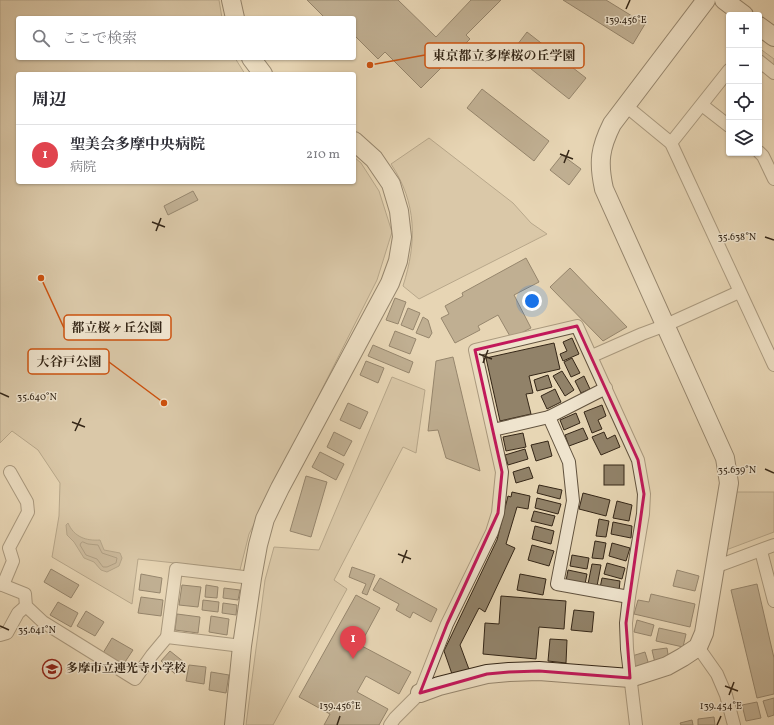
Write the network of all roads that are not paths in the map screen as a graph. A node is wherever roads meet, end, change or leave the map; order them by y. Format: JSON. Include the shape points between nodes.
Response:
{"nodes":[{"id":1,"x":231,"y":0,"type":"edge"},
{"id":2,"x":706,"y":0,"type":"edge"},
{"id":3,"x":724,"y":0,"type":"edge"},
{"id":4,"x":740,"y":12,"type":"edge"},
{"id":5,"x":235,"y":16,"type":"edge"},
{"id":6,"x":762,"y":28,"type":"edge"},
{"id":7,"x":774,"y":37,"type":"edge"},
{"id":8,"x":252,"y":60,"type":"edge"},
{"id":9,"x":762,"y":64,"type":"edge"},
{"id":10,"x":262,"y":72,"type":"edge"},
{"id":11,"x":774,"y":73,"type":"edge"},
{"id":12,"x":726,"y":74,"type":"edge"},
{"id":13,"x":702,"y":105,"type":"junction"},
{"id":14,"x":626,"y":106,"type":"junction"},
{"id":15,"x":726,"y":124,"type":"edge"},
{"id":16,"x":356,"y":143,"type":"edge"},
{"id":17,"x":671,"y":143,"type":"junction"},
{"id":18,"x":762,"y":155,"type":"edge"},
{"id":19,"x":774,"y":179,"type":"edge"},
{"id":20,"x":739,"y":292,"type":"junction"},
{"id":21,"x":666,"y":325,"type":"junction"},
{"id":22,"x":592,"y":356,"type":"junction"},
{"id":23,"x":774,"y":365,"type":"edge"},
{"id":24,"x":606,"y":388,"type":"junction"},
{"id":25,"x":549,"y":417,"type":"junction"},
{"id":26,"x":493,"y":430,"type":"junction"},
{"id":27,"x":10,"y":472,"type":"dead end"},
{"id":28,"x":774,"y":545,"type":"edge"},
{"id":29,"x":5,"y":546,"type":"edge"},
{"id":30,"x":761,"y":551,"type":"junction"},
{"id":31,"x":715,"y":567,"type":"junction"},
{"id":32,"x":252,"y":578,"type":"junction"},
{"id":33,"x":2,"y":585,"type":"edge"},
{"id":34,"x":629,"y":597,"type":"junction"},
{"id":35,"x":774,"y":601,"type":"edge"},
{"id":36,"x":26,"y":606,"type":"junction"},
{"id":37,"x":0,"y":635,"type":"edge"},
{"id":38,"x":167,"y":637,"type":"junction"},
{"id":39,"x":242,"y":646,"type":"junction"},
{"id":40,"x":698,"y":647,"type":"junction"},
{"id":41,"x":630,"y":678,"type":"junction"},
{"id":42,"x":420,"y":693,"type":"junction"},
{"id":43,"x":234,"y":725,"type":"edge"},
{"id":44,"x":390,"y":725,"type":"edge"},
{"id":45,"x":636,"y":725,"type":"edge"},
{"id":46,"x":734,"y":725,"type":"edge"}],
"edges":[{"from":1,"to":5,"type":"street"},
{"from":2,"to":14,"type":"street"},
{"from":3,"to":4,"type":"street"},
{"from":6,"to":7,"type":"street"},
{"from":8,"to":10,"type":"street"},
{"from":9,"to":11,"type":"street"},
{"from":12,"to":13,"type":"street"},
{"from":13,"to":15,"type":"street"},
{"from":13,"to":17,"type":"street"},
{"from":14,"to":17,"type":"street"},
{"from":14,"to":21,"type":"street","via":[[605,138],[600,172],[604,189]]},
{"from":16,"to":32,"type":"street","via":[[374,159],[391,184],[399,211],[402,237],[398,261],[390,283],[265,519]]},
{"from":17,"to":20,"type":"street"},
{"from":18,"to":19,"type":"street"},
{"from":20,"to":21,"type":"street"},
{"from":20,"to":23,"type":"street"},
{"from":21,"to":22,"type":"street"},
{"from":21,"to":31,"type":"street","via":[[725,458],[729,483]]},
{"from":22,"to":24,"type":"street"},
{"from":22,"to":26,"type":"street","via":[[577,326],[475,350]]},
{"from":24,"to":25,"type":"street"},
{"from":24,"to":34,"type":"street","via":[[638,460],[644,494]]},
{"from":25,"to":26,"type":"street"},
{"from":25,"to":34,"type":"street","via":[[569,462],[573,501],[557,584]]},
{"from":26,"to":42,"type":"street","via":[[502,472],[498,513],[492,532],[448,624]]},
{"from":27,"to":29,"type":"street","via":[[27,502],[28,512]]},
{"from":28,"to":30,"type":"street"},
{"from":29,"to":33,"type":"street","via":[[12,561]]},
{"from":30,"to":31,"type":"street"},
{"from":30,"to":35,"type":"street"},
{"from":31,"to":40,"type":"street","via":[[704,633]]},
{"from":32,"to":38,"type":"street","via":[[176,569]]},
{"from":32,"to":39,"type":"street"},
{"from":33,"to":36,"type":"street","via":[[25,594]]},
{"from":34,"to":41,"type":"street","via":[[626,623]]},
{"from":36,"to":37,"type":"street","via":[[18,613],[7,633]]},
{"from":36,"to":38,"type":"street","via":[[43,622],[134,679]]},
{"from":38,"to":39,"type":"street"},
{"from":39,"to":43,"type":"street"},
{"from":40,"to":41,"type":"street","via":[[666,666]]},
{"from":40,"to":46,"type":"street","via":[[717,674]]},
{"from":41,"to":42,"type":"street","via":[[539,671],[487,674]]},
{"from":41,"to":45,"type":"street"},
{"from":42,"to":44,"type":"street"}]}
